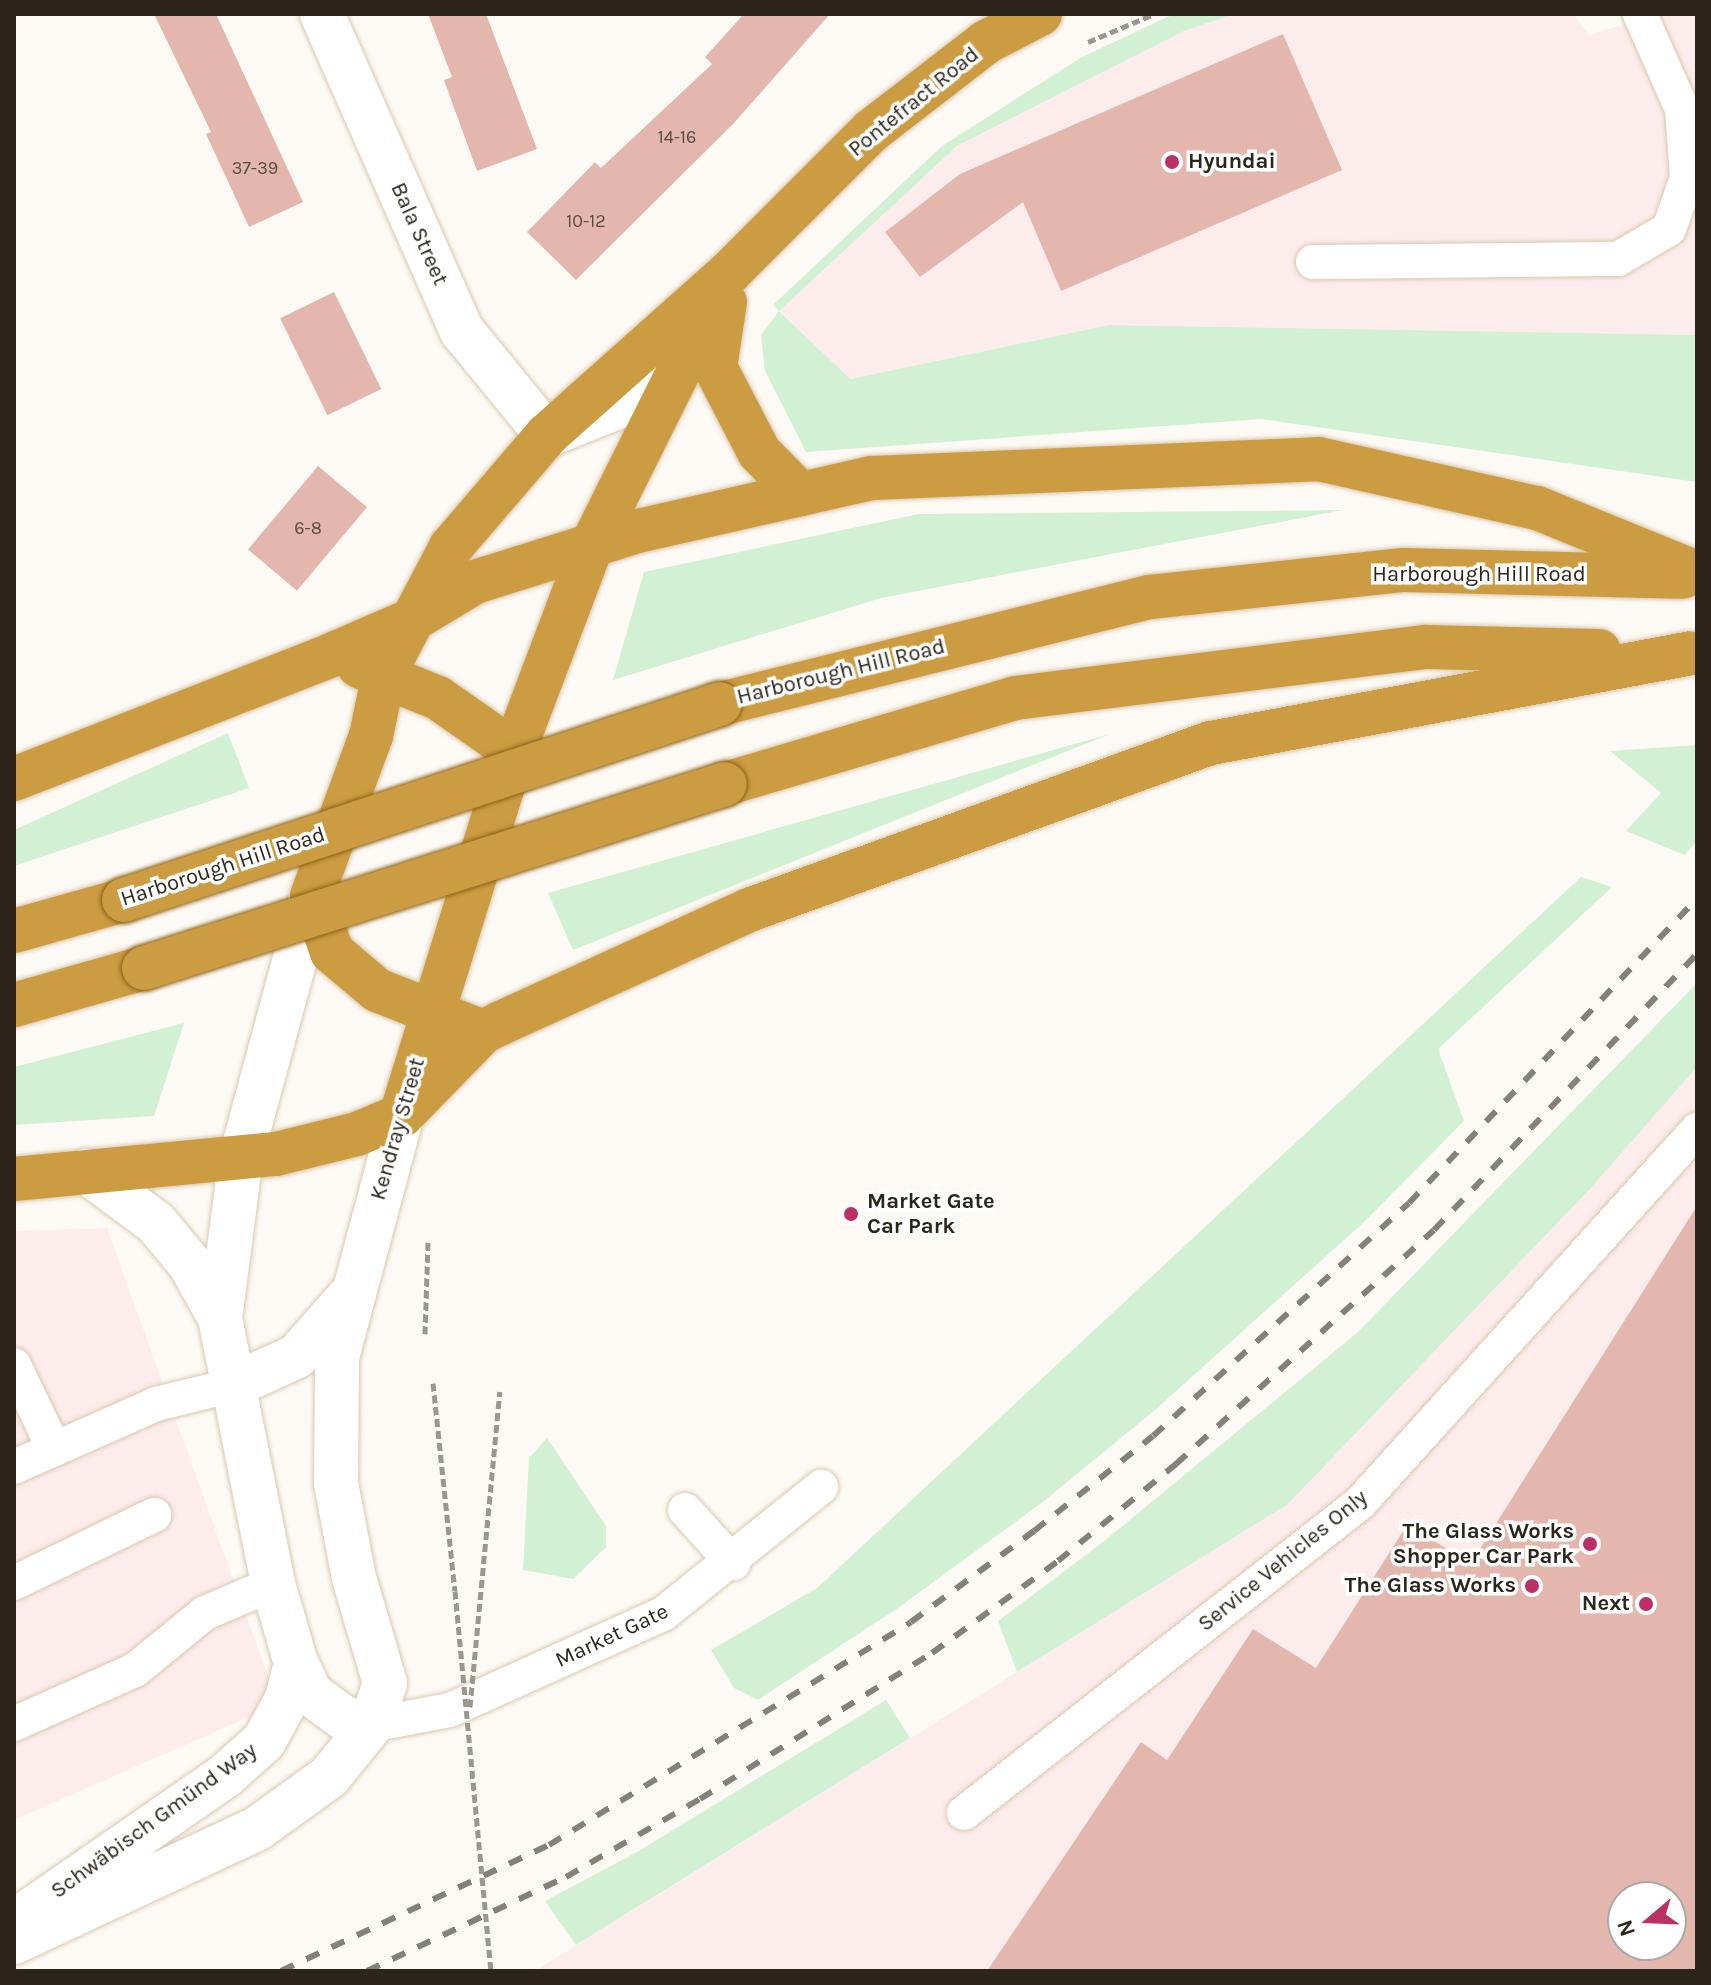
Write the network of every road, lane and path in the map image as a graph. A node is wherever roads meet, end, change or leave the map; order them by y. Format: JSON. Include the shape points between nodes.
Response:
{"nodes":[{"id":1,"x":322,"y":14,"type":"edge"},
{"id":2,"x":1040,"y":14,"type":"edge"},
{"id":3,"x":1154,"y":14,"type":"edge"},
{"id":4,"x":1640,"y":14,"type":"edge"},
{"id":5,"x":1080,"y":46,"type":"dead end"},
{"id":6,"x":1313,"y":262,"type":"dead end"},
{"id":7,"x":730,"y":272,"type":"junction"},
{"id":8,"x":693,"y":336,"type":"junction"},
{"id":9,"x":547,"y":435,"type":"junction"},
{"id":10,"x":800,"y":494,"type":"junction"},
{"id":11,"x":591,"y":547,"type":"junction"},
{"id":12,"x":1697,"y":575,"type":"edge"},
{"id":13,"x":412,"y":620,"type":"junction"},
{"id":14,"x":1694,"y":653,"type":"edge"},
{"id":15,"x":329,"y":656,"type":"junction"},
{"id":16,"x":384,"y":674,"type":"junction"},
{"id":17,"x":514,"y":751,"type":"junction"},
{"id":18,"x":14,"y":779,"type":"edge"},
{"id":19,"x":312,"y":896,"type":"junction"},
{"id":20,"x":14,"y":931,"type":"edge"},
{"id":21,"x":14,"y":1005,"type":"edge"},
{"id":22,"x":432,"y":1014,"type":"junction"},
{"id":23,"x":483,"y":1032,"type":"junction"},
{"id":24,"x":402,"y":1115,"type":"junction"},
{"id":25,"x":1697,"y":1130,"type":"edge"},
{"id":26,"x":241,"y":1157,"type":"junction"},
{"id":27,"x":86,"y":1171,"type":"junction"},
{"id":28,"x":14,"y":1179,"type":"edge"},
{"id":29,"x":428,"y":1239,"type":"dead end"},
{"id":30,"x":351,"y":1294,"type":"junction"},
{"id":31,"x":220,"y":1318,"type":"junction"},
{"id":32,"x":425,"y":1334,"type":"dead end"},
{"id":33,"x":14,"y":1365,"type":"edge"},
{"id":34,"x":433,"y":1383,"type":"dead end"},
{"id":35,"x":234,"y":1385,"type":"junction"},
{"id":36,"x":500,"y":1391,"type":"dead end"},
{"id":37,"x":54,"y":1449,"type":"junction"},
{"id":38,"x":14,"y":1467,"type":"edge"},
{"id":39,"x":821,"y":1487,"type":"dead end"},
{"id":40,"x":685,"y":1510,"type":"dead end"},
{"id":41,"x":154,"y":1515,"type":"dead end"},
{"id":42,"x":733,"y":1563,"type":"junction"},
{"id":43,"x":14,"y":1583,"type":"edge"},
{"id":44,"x":273,"y":1584,"type":"junction"},
{"id":45,"x":296,"y":1663,"type":"junction"},
{"id":46,"x":469,"y":1720,"type":"junction"},
{"id":47,"x":14,"y":1724,"type":"edge"},
{"id":48,"x":371,"y":1725,"type":"junction"},
{"id":49,"x":964,"y":1813,"type":"dead end"},
{"id":50,"x":14,"y":1922,"type":"edge"},
{"id":51,"x":14,"y":1942,"type":"edge"},
{"id":52,"x":491,"y":1971,"type":"edge"}],
"edges":[{"from":1,"to":9,"type":"street","name":"Bala Street","via":[[462,331]]},
{"from":2,"to":7,"type":"highway","name":"Pontefract Road","via":[[986,42],[871,131]]},
{"from":3,"to":5,"type":"path"},
{"from":4,"to":6,"type":"lane","via":[[1682,109],[1687,178],[1669,229],[1618,259]]},
{"from":7,"to":8,"type":"highway","name":"Pontefract Road"},
{"from":7,"to":9,"type":"highway","name":"Pontefract Road"},
{"from":7,"to":10,"type":"highway","via":[[715,367],[759,452]]},
{"from":8,"to":9,"type":"street","name":"Pontefract Road","via":[[615,408]]},
{"from":8,"to":11,"type":"highway","name":"Pontefract Road"},
{"from":9,"to":13,"type":"highway","name":"Pontefract Road","via":[[451,547]]},
{"from":10,"to":11,"type":"highway"},
{"from":10,"to":12,"type":"highway","via":[[871,478],[1319,459],[1537,508]]},
{"from":11,"to":13,"type":"highway","via":[[475,582]]},
{"from":11,"to":17,"type":"highway","name":"Kendray Street"},
{"from":12,"to":20,"type":"highway","name":"Harborough Hill Road","bridge":true,"via":[[1404,570],[1150,597],[720,704],[124,900]]},
{"from":13,"to":15,"type":"highway"},
{"from":13,"to":16,"type":"highway"},
{"from":14,"to":21,"type":"highway","bridge":true,"via":[[1426,647],[1015,698]]},
{"from":14,"to":23,"type":"highway","via":[[1211,743],[749,910]]},
{"from":15,"to":16,"type":"highway"},
{"from":15,"to":18,"type":"highway"},
{"from":16,"to":17,"type":"highway","via":[[472,718]]},
{"from":16,"to":19,"type":"highway","via":[[371,736]]},
{"from":17,"to":22,"type":"highway","name":"Kendray Street"},
{"from":19,"to":22,"type":"highway","via":[[332,952],[377,990]]},
{"from":19,"to":26,"type":"street"},
{"from":22,"to":23,"type":"highway"},
{"from":22,"to":24,"type":"highway","name":"Kendray Street"},
{"from":23,"to":24,"type":"highway"},
{"from":24,"to":26,"type":"highway","via":[[357,1134]]},
{"from":24,"to":30,"type":"street","name":"Kendray Street"},
{"from":25,"to":49,"type":"lane","name":"Service Vehicles Only","via":[[1360,1503]]},
{"from":26,"to":27,"type":"highway"},
{"from":26,"to":31,"type":"street"},
{"from":27,"to":28,"type":"highway"},
{"from":27,"to":31,"type":"street","via":[[156,1223],[190,1264]]},
{"from":29,"to":32,"type":"path"},
{"from":30,"to":35,"type":"street","via":[[297,1356]]},
{"from":30,"to":48,"type":"street","name":"Kendray Street","via":[[337,1357],[336,1484],[354,1578],[385,1683]]},
{"from":31,"to":35,"type":"street"},
{"from":33,"to":37,"type":"lane"},
{"from":34,"to":46,"type":"path","bridge":true},
{"from":35,"to":37,"type":"lane","via":[[156,1404]]},
{"from":35,"to":44,"type":"street"},
{"from":36,"to":46,"type":"path","bridge":true},
{"from":37,"to":38,"type":"lane"},
{"from":39,"to":42,"type":"lane","name":"Market Gate"},
{"from":40,"to":42,"type":"lane"},
{"from":41,"to":43,"type":"lane"},
{"from":42,"to":48,"type":"lane","name":"Market Gate","via":[[689,1599],[639,1626],[450,1710]]},
{"from":44,"to":45,"type":"street"},
{"from":44,"to":47,"type":"lane","via":[[205,1613],[135,1670]]},
{"from":45,"to":48,"type":"street","via":[[311,1694],[344,1718]]},
{"from":45,"to":50,"type":"street","name":"Schwäbisch Gmünd Way","via":[[287,1699],[264,1741],[226,1775]]},
{"from":46,"to":52,"type":"path","bridge":true},
{"from":48,"to":51,"type":"street","name":"Schwäbisch Gmünd Way","via":[[329,1777],[258,1828]]}]}
